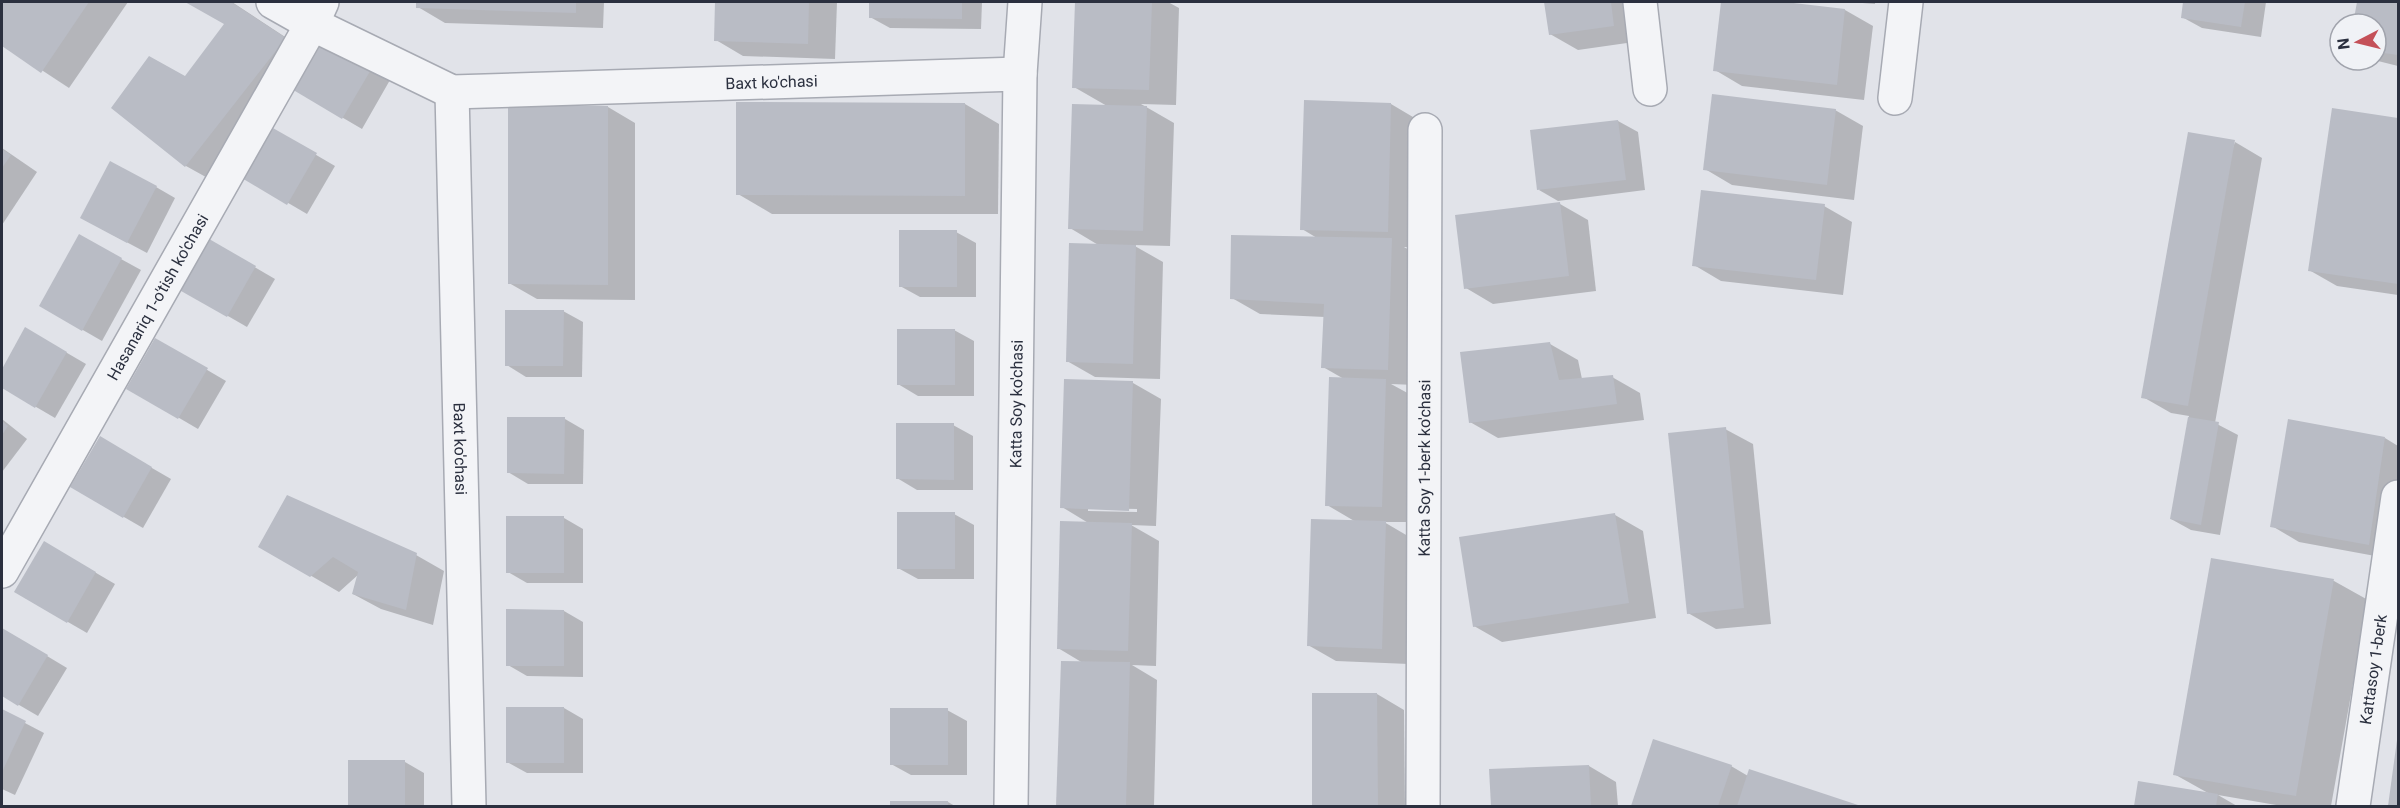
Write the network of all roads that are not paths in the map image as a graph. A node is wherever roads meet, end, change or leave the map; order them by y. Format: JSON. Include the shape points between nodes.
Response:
{"nodes":[{"id":1,"x":273,"y":2,"type":"edge"},
{"id":2,"x":1025,"y":2,"type":"edge"},
{"id":3,"x":1640,"y":2,"type":"edge"},
{"id":4,"x":1906,"y":2,"type":"edge"},
{"id":5,"x":317,"y":13,"type":"edge"},
{"id":6,"x":1020,"y":74,"type":"junction"},
{"id":7,"x":1650,"y":89,"type":"dead end"},
{"id":8,"x":452,"y":92,"type":"junction"},
{"id":9,"x":1895,"y":98,"type":"dead end"},
{"id":10,"x":1425,"y":130,"type":"dead end"},
{"id":11,"x":2398,"y":497,"type":"edge"},
{"id":12,"x":2,"y":571,"type":"edge"},
{"id":13,"x":469,"y":807,"type":"edge"},
{"id":14,"x":1011,"y":807,"type":"edge"},
{"id":15,"x":1423,"y":807,"type":"edge"},
{"id":16,"x":2353,"y":807,"type":"edge"}],
"edges":[{"from":1,"to":5,"type":"street","name":"Baxt ko'chasi"},
{"from":2,"to":6,"type":"street","name":"Katta Soy ko'chasi"},
{"from":3,"to":7,"type":"street"},
{"from":4,"to":9,"type":"street"},
{"from":5,"to":8,"type":"street","name":"Baxt ko'chasi"},
{"from":5,"to":12,"type":"street","name":"Hasanariq 1-o'tish ko'chasi"},
{"from":6,"to":8,"type":"street","name":"Baxt ko'chasi"},
{"from":6,"to":14,"type":"street","name":"Katta Soy ko'chasi"},
{"from":8,"to":13,"type":"street","name":"Baxt ko'chasi"},
{"from":10,"to":15,"type":"street","name":"Katta Soy 1-berk ko'chasi"},
{"from":11,"to":16,"type":"street","name":"Kattasoy 1-berk"}]}
